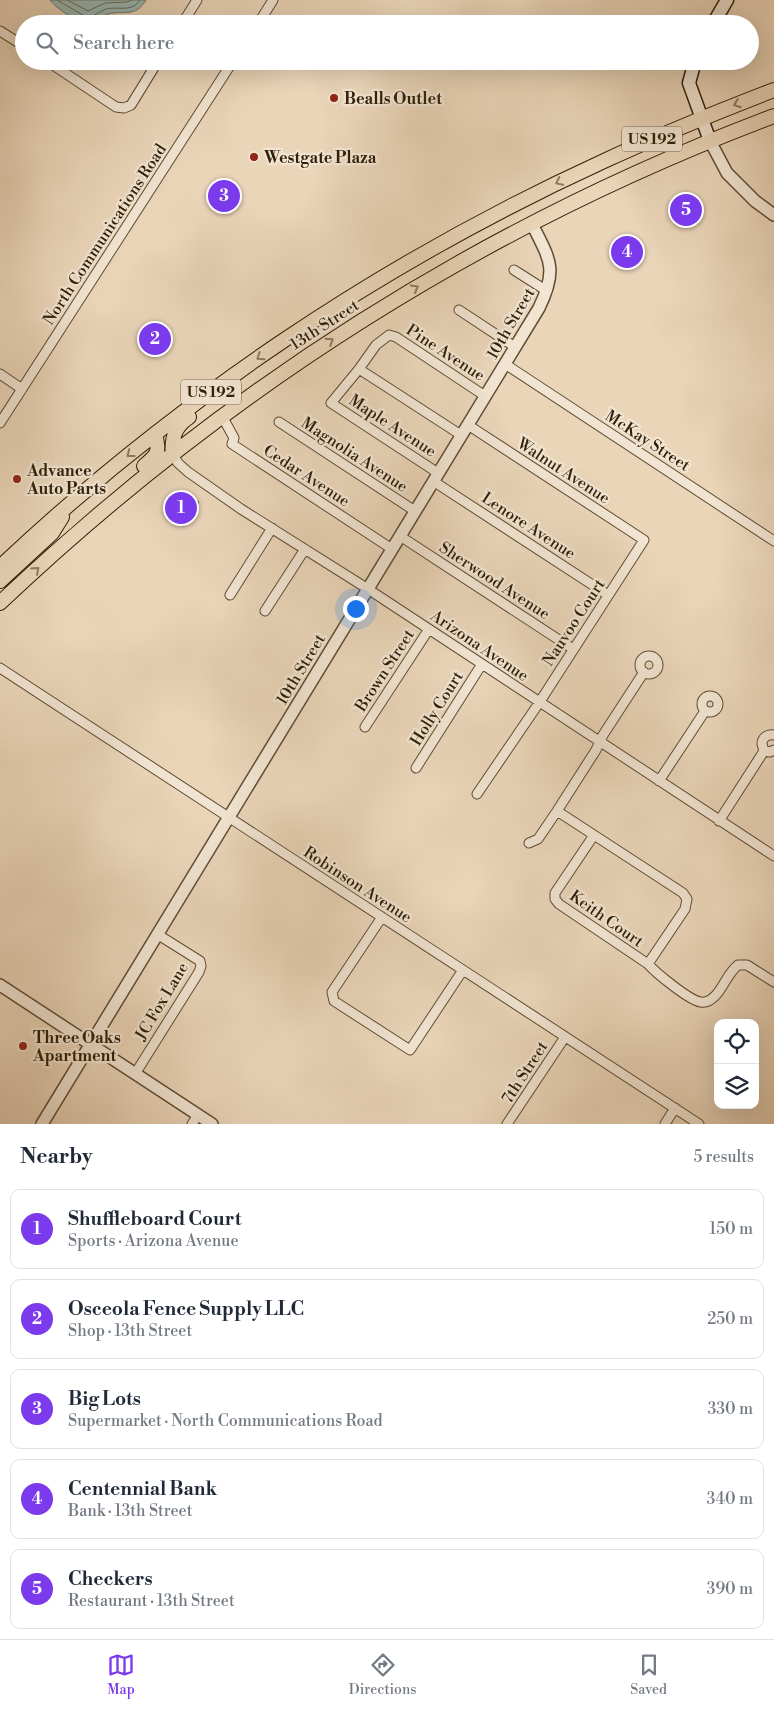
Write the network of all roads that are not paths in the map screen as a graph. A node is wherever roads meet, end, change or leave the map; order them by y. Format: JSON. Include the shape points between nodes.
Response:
{"nodes":[{"id":1,"x":198,"y":0,"type":"edge"},
{"id":2,"x":273,"y":0,"type":"edge"},
{"id":3,"x":728,"y":0,"type":"edge"},
{"id":4,"x":188,"y":15,"type":"edge"},
{"id":5,"x":264,"y":15,"type":"edge"},
{"id":6,"x":719,"y":15,"type":"edge"},
{"id":7,"x":0,"y":31,"type":"edge"},
{"id":8,"x":15,"y":40,"type":"edge"},
{"id":9,"x":61,"y":70,"type":"edge"},
{"id":10,"x":152,"y":70,"type":"edge"},
{"id":11,"x":228,"y":70,"type":"edge"},
{"id":12,"x":692,"y":70,"type":"edge"},
{"id":13,"x":774,"y":90,"type":"edge"},
{"id":14,"x":774,"y":116,"type":"edge"},
{"id":15,"x":700,"y":119,"type":"junction"},
{"id":16,"x":710,"y":141,"type":"junction"},
{"id":17,"x":774,"y":215,"type":"edge"},
{"id":18,"x":532,"y":224,"type":"junction"},
{"id":19,"x":514,"y":270,"type":"dead end"},
{"id":20,"x":547,"y":291,"type":"junction"},
{"id":21,"x":459,"y":310,"type":"dead end"},
{"id":22,"x":515,"y":347,"type":"junction"},
{"id":23,"x":505,"y":364,"type":"junction"},
{"id":24,"x":359,"y":369,"type":"junction"},
{"id":25,"x":0,"y":374,"type":"edge"},
{"id":26,"x":22,"y":389,"type":"junction"},
{"id":27,"x":207,"y":395,"type":"junction"},
{"id":28,"x":485,"y":396,"type":"junction"},
{"id":29,"x":222,"y":416,"type":"junction"},
{"id":30,"x":279,"y":422,"type":"dead end"},
{"id":31,"x":0,"y":423,"type":"edge"},
{"id":32,"x":464,"y":430,"type":"junction"},
{"id":33,"x":155,"y":434,"type":"junction"},
{"id":34,"x":173,"y":455,"type":"junction"},
{"id":35,"x":436,"y":477,"type":"junction"},
{"id":36,"x":70,"y":504,"type":"junction"},
{"id":37,"x":415,"y":511,"type":"junction"},
{"id":38,"x":87,"y":524,"type":"junction"},
{"id":39,"x":272,"y":528,"type":"junction"},
{"id":40,"x":400,"y":536,"type":"junction"},
{"id":41,"x":644,"y":540,"type":"joint"},
{"id":42,"x":774,"y":541,"type":"edge"},
{"id":43,"x":305,"y":549,"type":"junction"},
{"id":44,"x":392,"y":549,"type":"junction"},
{"id":45,"x":0,"y":567,"type":"edge"},
{"id":46,"x":0,"y":581,"type":"edge"},
{"id":47,"x":368,"y":589,"type":"junction"},
{"id":48,"x":230,"y":595,"type":"dead end"},
{"id":49,"x":608,"y":595,"type":"junction"},
{"id":50,"x":0,"y":603,"type":"edge"},
{"id":51,"x":265,"y":611,"type":"dead end"},
{"id":52,"x":429,"y":629,"type":"junction"},
{"id":53,"x":573,"y":649,"type":"junction"},
{"id":54,"x":482,"y":664,"type":"junction"},
{"id":55,"x":0,"y":668,"type":"edge"},
{"id":56,"x":644,"y":672,"type":"dead end"},
{"id":57,"x":539,"y":702,"type":"junction"},
{"id":58,"x":705,"y":711,"type":"dead end"},
{"id":59,"x":365,"y":727,"type":"dead end"},
{"id":60,"x":774,"y":736,"type":"edge"},
{"id":61,"x":599,"y":742,"type":"junction"},
{"id":62,"x":774,"y":750,"type":"edge"},
{"id":63,"x":764,"y":751,"type":"junction"},
{"id":64,"x":416,"y":768,"type":"dead end"},
{"id":65,"x":659,"y":781,"type":"junction"},
{"id":66,"x":477,"y":794,"type":"dead end"},
{"id":67,"x":558,"y":811,"type":"junction"},
{"id":68,"x":228,"y":818,"type":"junction"},
{"id":69,"x":720,"y":821,"type":"junction"},
{"id":70,"x":594,"y":835,"type":"junction"},
{"id":71,"x":529,"y":843,"type":"dead end"},
{"id":72,"x":774,"y":856,"type":"edge"},
{"id":73,"x":382,"y":917,"type":"junction"},
{"id":74,"x":157,"y":934,"type":"junction"},
{"id":75,"x":648,"y":964,"type":"junction"},
{"id":76,"x":463,"y":970,"type":"junction"},
{"id":77,"x":774,"y":982,"type":"edge"},
{"id":78,"x":0,"y":986,"type":"edge"},
{"id":79,"x":565,"y":1036,"type":"junction"},
{"id":80,"x":90,"y":1044,"type":"junction"},
{"id":81,"x":135,"y":1074,"type":"junction"},
{"id":82,"x":675,"y":1108,"type":"junction"},
{"id":83,"x":195,"y":1119,"type":"edge"},
{"id":84,"x":42,"y":1124,"type":"edge"},
{"id":85,"x":212,"y":1124,"type":"edge"},
{"id":86,"x":508,"y":1124,"type":"edge"},
{"id":87,"x":665,"y":1124,"type":"edge"},
{"id":88,"x":699,"y":1124,"type":"edge"}],
"edges":[{"from":1,"to":4,"type":"street"},
{"from":2,"to":5,"type":"street"},
{"from":3,"to":6,"type":"main road"},
{"from":7,"to":8,"type":"street"},
{"from":9,"to":10,"type":"street","via":[[124,108],[130,105]]},
{"from":11,"to":26,"type":"street","name":"North Communications Road"},
{"from":12,"to":15,"type":"main road","via":[[688,83]]},
{"from":13,"to":15,"type":"highway","number":"US 192","one_way":true},
{"from":14,"to":16,"type":"highway","number":"US 192"},
{"from":15,"to":16,"type":"main road"},
{"from":15,"to":27,"type":"highway","name":"13th Street","number":"US 192","one_way":true,"via":[[560,182],[438,246],[352,296]]},
{"from":16,"to":17,"type":"street","via":[[727,173],[755,202]]},
{"from":16,"to":18,"type":"highway","name":"13th Street","number":"US 192"},
{"from":18,"to":20,"type":"street","name":"10th Street","via":[[549,258],[551,276]]},
{"from":29,"to":18,"type":"highway","name":"13th Street","number":"US 192","one_way":true,"via":[[373,313]]},
{"from":19,"to":20,"type":"street"},
{"from":20,"to":22,"type":"street","name":"10th Street"},
{"from":21,"to":22,"type":"street"},
{"from":22,"to":23,"type":"street","name":"10th Street"},
{"from":23,"to":28,"type":"street","name":"10th Street"},
{"from":23,"to":42,"type":"street","name":"McKay Street"},
{"from":24,"to":28,"type":"street","name":"Pine Avenue","via":[[376,345],[389,335]]},
{"from":24,"to":32,"type":"street","name":"Walnut Avenue"},
{"from":24,"to":35,"type":"street","name":"Maple Avenue","via":[[331,403]]},
{"from":25,"to":26,"type":"street"},
{"from":26,"to":31,"type":"street","name":"North Communications Road"},
{"from":27,"to":33,"type":"highway","name":"13th Street","number":"US 192"},
{"from":27,"to":34,"type":"highway","via":[[198,411],[184,420],[174,433]]},
{"from":28,"to":32,"type":"street","name":"10th Street"},
{"from":29,"to":34,"type":"highway","name":"13th Street","number":"US 192"},
{"from":29,"to":44,"type":"street","name":"Cedar Avenue","via":[[234,438],[232,444]]},
{"from":30,"to":37,"type":"street","name":"Magnolia Avenue"},
{"from":32,"to":35,"type":"street","name":"10th Street"},
{"from":32,"to":41,"type":"street","name":"Walnut Avenue"},
{"from":33,"to":36,"type":"highway","name":"13th Street","number":"US 192","one_way":true},
{"from":33,"to":38,"type":"highway","via":[[159,447],[157,454],[92,508]]},
{"from":34,"to":38,"type":"highway","name":"13th Street","number":"US 192"},
{"from":34,"to":39,"type":"street","name":"Arizona Avenue","via":[[188,472]]},
{"from":35,"to":37,"type":"street","name":"10th Street"},
{"from":35,"to":49,"type":"street","name":"Lenore Avenue"},
{"from":36,"to":45,"type":"highway","name":"13th Street","number":"US 192"},
{"from":36,"to":46,"type":"highway","via":[[52,533]]},
{"from":37,"to":40,"type":"street","name":"10th Street"},
{"from":50,"to":38,"type":"highway","name":"13th Street","number":"US 192","one_way":true},
{"from":39,"to":43,"type":"street","name":"Arizona Avenue"},
{"from":39,"to":48,"type":"street"},
{"from":40,"to":44,"type":"street","name":"10th Street"},
{"from":40,"to":53,"type":"street","name":"Sherwood Avenue"},
{"from":41,"to":49,"type":"street","name":"Nauvoo Court"},
{"from":43,"to":47,"type":"street","name":"Arizona Avenue"},
{"from":43,"to":51,"type":"street"},
{"from":44,"to":47,"type":"street","name":"10th Street"},
{"from":47,"to":52,"type":"street","name":"Arizona Avenue"},
{"from":47,"to":68,"type":"street","name":"10th Street"},
{"from":49,"to":53,"type":"street","name":"Nauvoo Court"},
{"from":52,"to":54,"type":"street","name":"Arizona Avenue"},
{"from":52,"to":59,"type":"street","name":"Brown Street"},
{"from":53,"to":57,"type":"street","name":"Nauvoo Court"},
{"from":54,"to":57,"type":"street","name":"Arizona Avenue"},
{"from":54,"to":64,"type":"street","name":"Holly Court"},
{"from":55,"to":68,"type":"street","name":"Robinson Avenue"},
{"from":56,"to":61,"type":"street"},
{"from":57,"to":61,"type":"street","name":"Arizona Avenue"},
{"from":57,"to":66,"type":"street","name":"Nauvoo Court"},
{"from":58,"to":65,"type":"street"},
{"from":60,"to":63,"type":"street","via":[[764,738]]},
{"from":61,"to":65,"type":"street","name":"Arizona Avenue"},
{"from":61,"to":67,"type":"street"},
{"from":62,"to":63,"type":"street"},
{"from":63,"to":69,"type":"street"},
{"from":65,"to":69,"type":"street","name":"Arizona Avenue"},
{"from":67,"to":70,"type":"street"},
{"from":67,"to":71,"type":"street","via":[[538,839]]},
{"from":68,"to":73,"type":"street","name":"Robinson Avenue"},
{"from":68,"to":74,"type":"street","name":"10th Street"},
{"from":69,"to":72,"type":"street","name":"Arizona Avenue"},
{"from":70,"to":75,"type":"street","name":"Keith Court","via":[[555,893],[555,899]]},
{"from":70,"to":75,"type":"street","name":"Keith Court","via":[[683,893],[687,899],[686,908]]},
{"from":73,"to":76,"type":"street","name":"Robinson Avenue"},
{"from":73,"to":76,"type":"street","via":[[332,992],[334,1001],[410,1050]]},
{"from":74,"to":80,"type":"street","name":"10th Street"},
{"from":74,"to":81,"type":"street","name":"JC Fox Lane","via":[[200,961],[201,966]]},
{"from":75,"to":77,"type":"street","via":[[657,975],[699,1002],[715,997],[738,965],[747,965]]},
{"from":76,"to":79,"type":"street","name":"Robinson Avenue"},
{"from":78,"to":80,"type":"street"},
{"from":79,"to":82,"type":"street","name":"Robinson Avenue"},
{"from":79,"to":86,"type":"street","name":"7th Street"},
{"from":80,"to":81,"type":"street"},
{"from":80,"to":84,"type":"street","name":"10th Street"},
{"from":81,"to":83,"type":"street"},
{"from":82,"to":87,"type":"street"},
{"from":82,"to":88,"type":"street","name":"Robinson Avenue"},
{"from":83,"to":85,"type":"street"}]}
